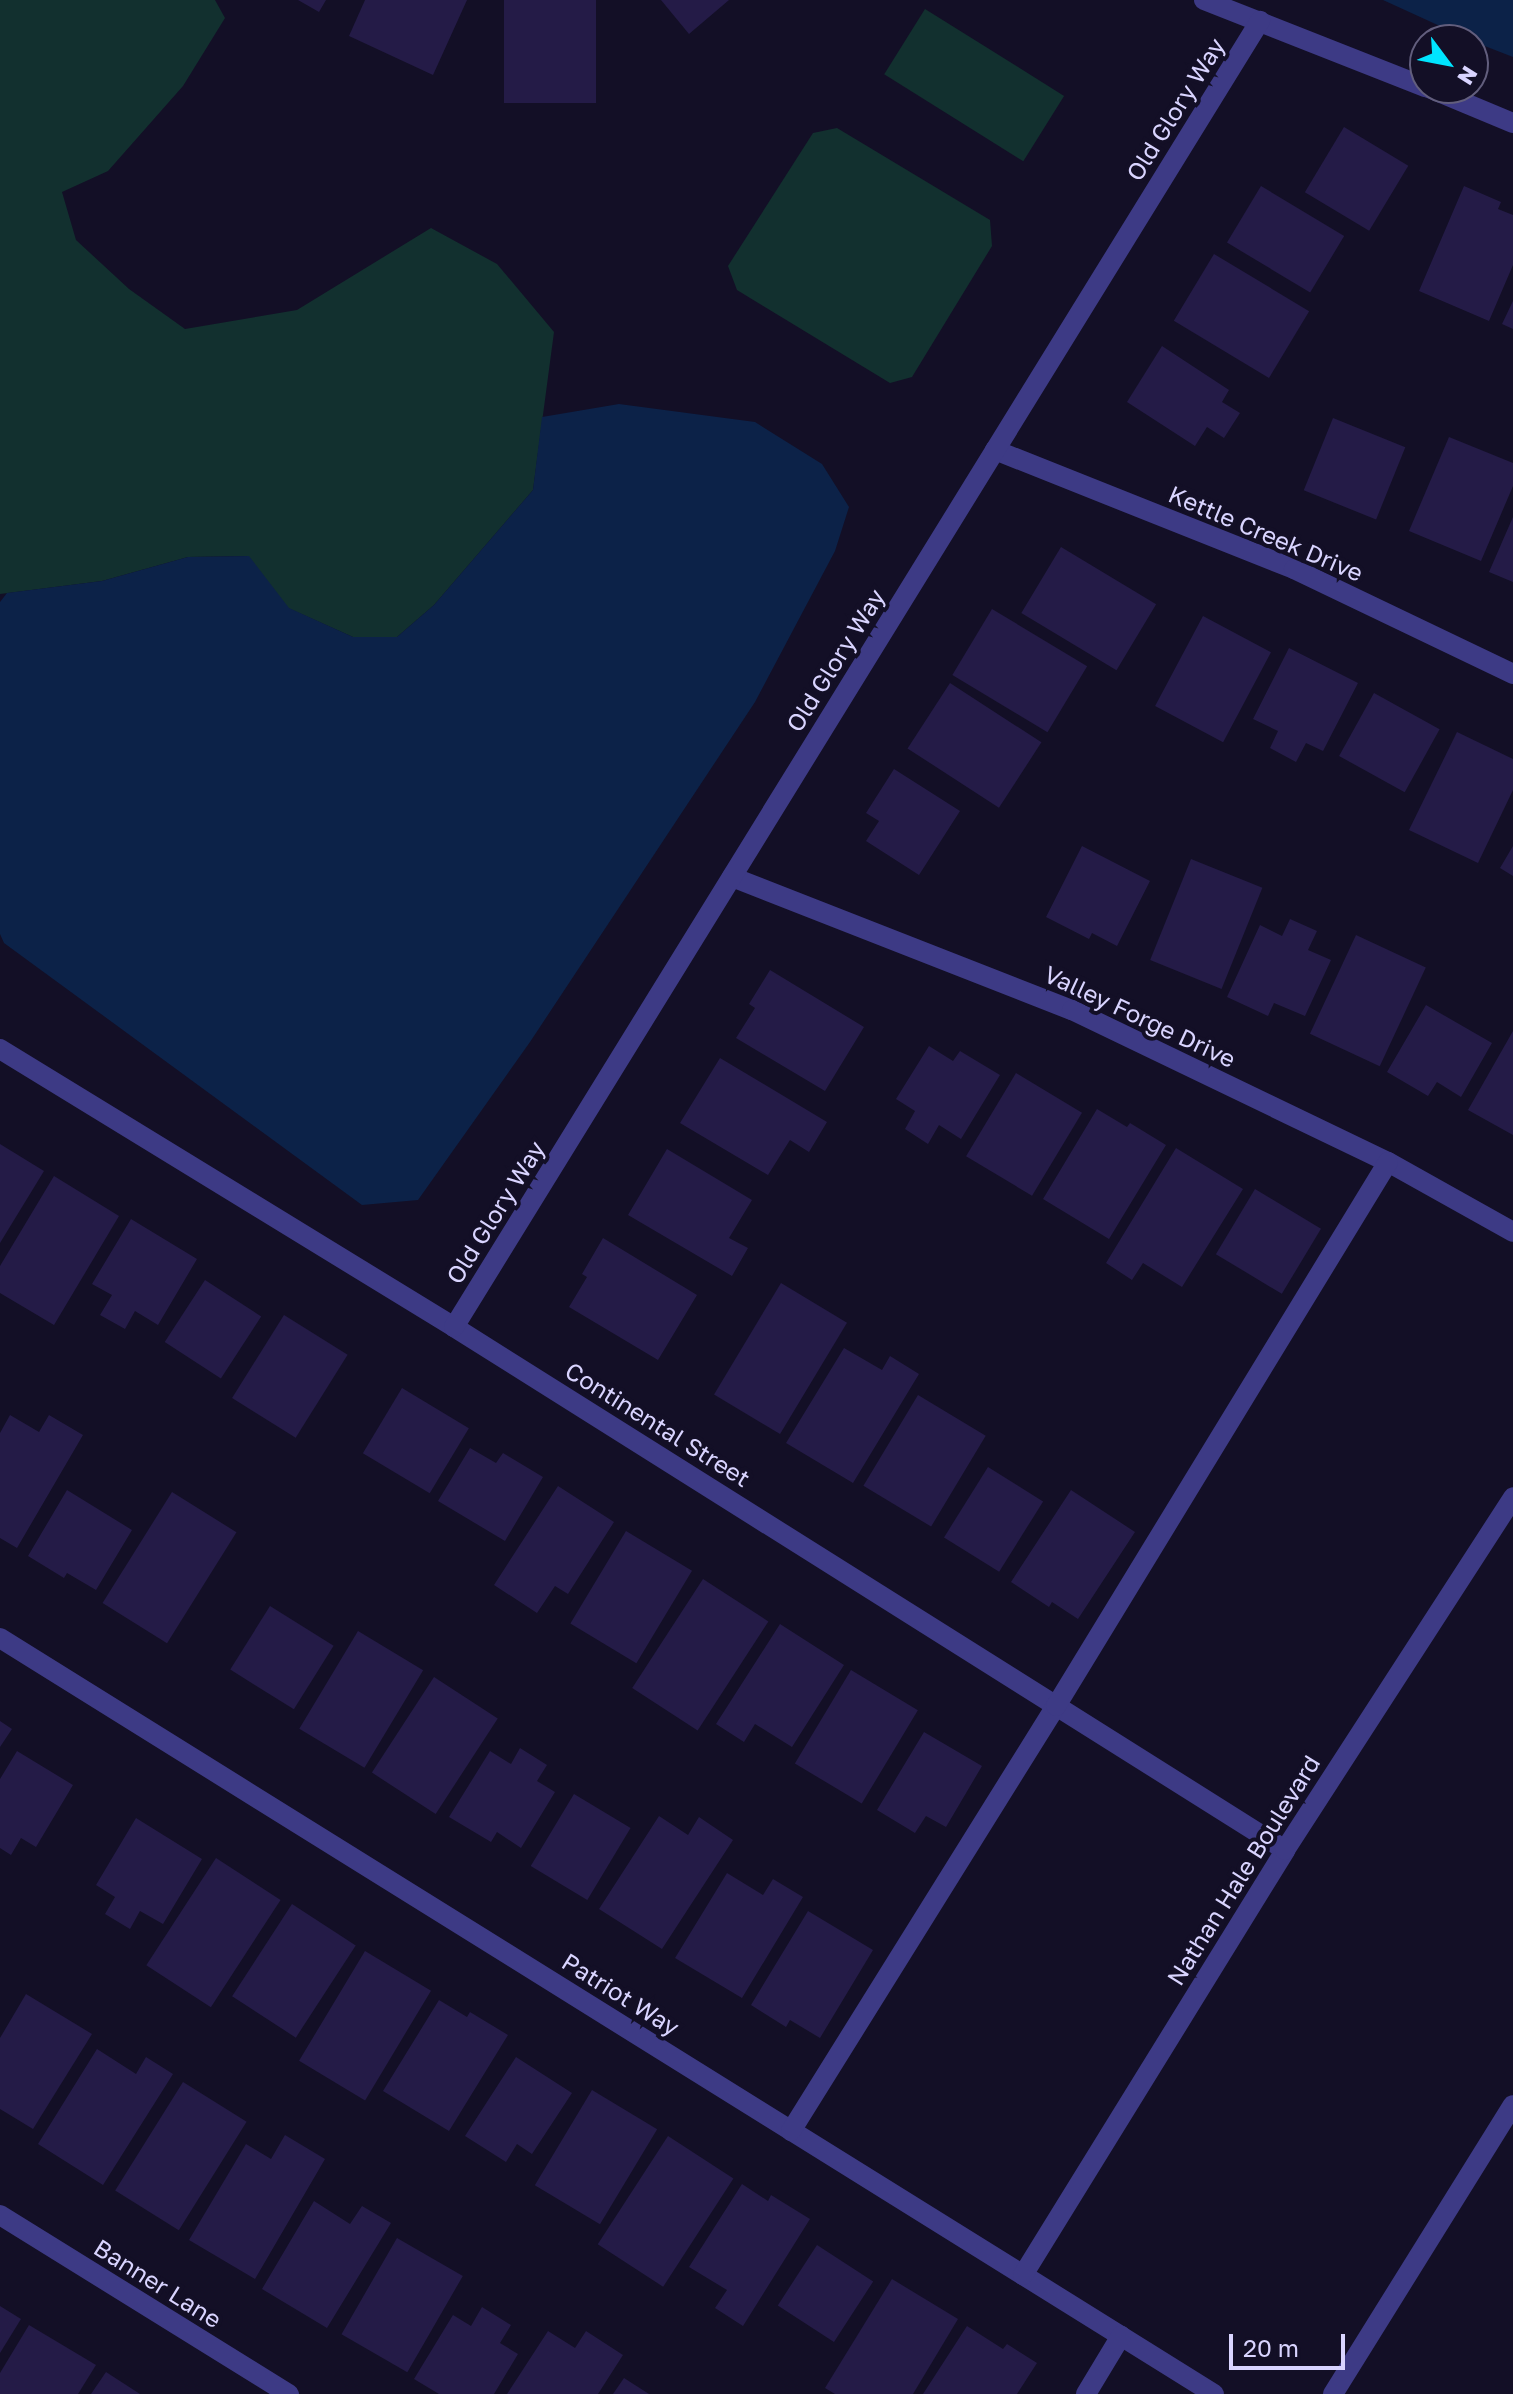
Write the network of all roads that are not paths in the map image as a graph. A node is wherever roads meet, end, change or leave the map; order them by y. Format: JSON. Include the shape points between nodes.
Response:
{"nodes":[{"id":1,"x":1204,"y":0,"type":"edge"},
{"id":2,"x":1260,"y":21,"type":"junction"},
{"id":3,"x":1409,"y":80,"type":"edge"},
{"id":4,"x":1468,"y":104,"type":"edge"},
{"id":5,"x":1513,"y":123,"type":"edge"},
{"id":6,"x":995,"y":450,"type":"junction"},
{"id":7,"x":1513,"y":674,"type":"edge"},
{"id":8,"x":732,"y":877,"type":"junction"},
{"id":9,"x":0,"y":1049,"type":"edge"},
{"id":10,"x":1388,"y":1162,"type":"junction"},
{"id":11,"x":1513,"y":1232,"type":"edge"},
{"id":12,"x":454,"y":1327,"type":"junction"},
{"id":13,"x":1513,"y":1497,"type":"edge"},
{"id":14,"x":0,"y":1638,"type":"edge"},
{"id":15,"x":1056,"y":1706,"type":"junction"},
{"id":16,"x":1285,"y":1850,"type":"junction"},
{"id":17,"x":1513,"y":2105,"type":"edge"},
{"id":18,"x":791,"y":2131,"type":"junction"},
{"id":19,"x":0,"y":2215,"type":"edge"},
{"id":20,"x":1023,"y":2275,"type":"junction"},
{"id":21,"x":1121,"y":2336,"type":"junction"},
{"id":22,"x":1206,"y":2392,"type":"edge"},
{"id":23,"x":289,"y":2394,"type":"edge"},
{"id":24,"x":1086,"y":2394,"type":"edge"},
{"id":25,"x":1333,"y":2394,"type":"edge"}],
"edges":[{"from":1,"to":2,"type":"street"},
{"from":2,"to":3,"type":"street"},
{"from":2,"to":6,"type":"street","name":"Old Glory Way"},
{"from":4,"to":5,"type":"street"},
{"from":6,"to":7,"type":"street","name":"Kettle Creek Drive","via":[[1294,569]]},
{"from":6,"to":8,"type":"street","name":"Old Glory Way"},
{"from":8,"to":10,"type":"street","name":"Valley Forge Drive","via":[[1072,1010]]},
{"from":8,"to":12,"type":"street","name":"Old Glory Way"},
{"from":9,"to":12,"type":"street","name":"Continental Street"},
{"from":10,"to":11,"type":"street","name":"Valley Forge Drive"},
{"from":10,"to":15,"type":"street"},
{"from":12,"to":15,"type":"street","name":"Continental Street"},
{"from":13,"to":16,"type":"street","name":"Nathan Hale Boulevard"},
{"from":14,"to":18,"type":"street","name":"Patriot Way"},
{"from":15,"to":16,"type":"street","name":"Continental Street"},
{"from":15,"to":18,"type":"street"},
{"from":16,"to":20,"type":"street","name":"Nathan Hale Boulevard"},
{"from":17,"to":25,"type":"street"},
{"from":18,"to":20,"type":"street","name":"Patriot Way"},
{"from":19,"to":23,"type":"street","name":"Banner Lane"},
{"from":20,"to":21,"type":"street","name":"Patriot Way"},
{"from":21,"to":22,"type":"street","name":"Patriot Way"},
{"from":21,"to":24,"type":"street"}]}
